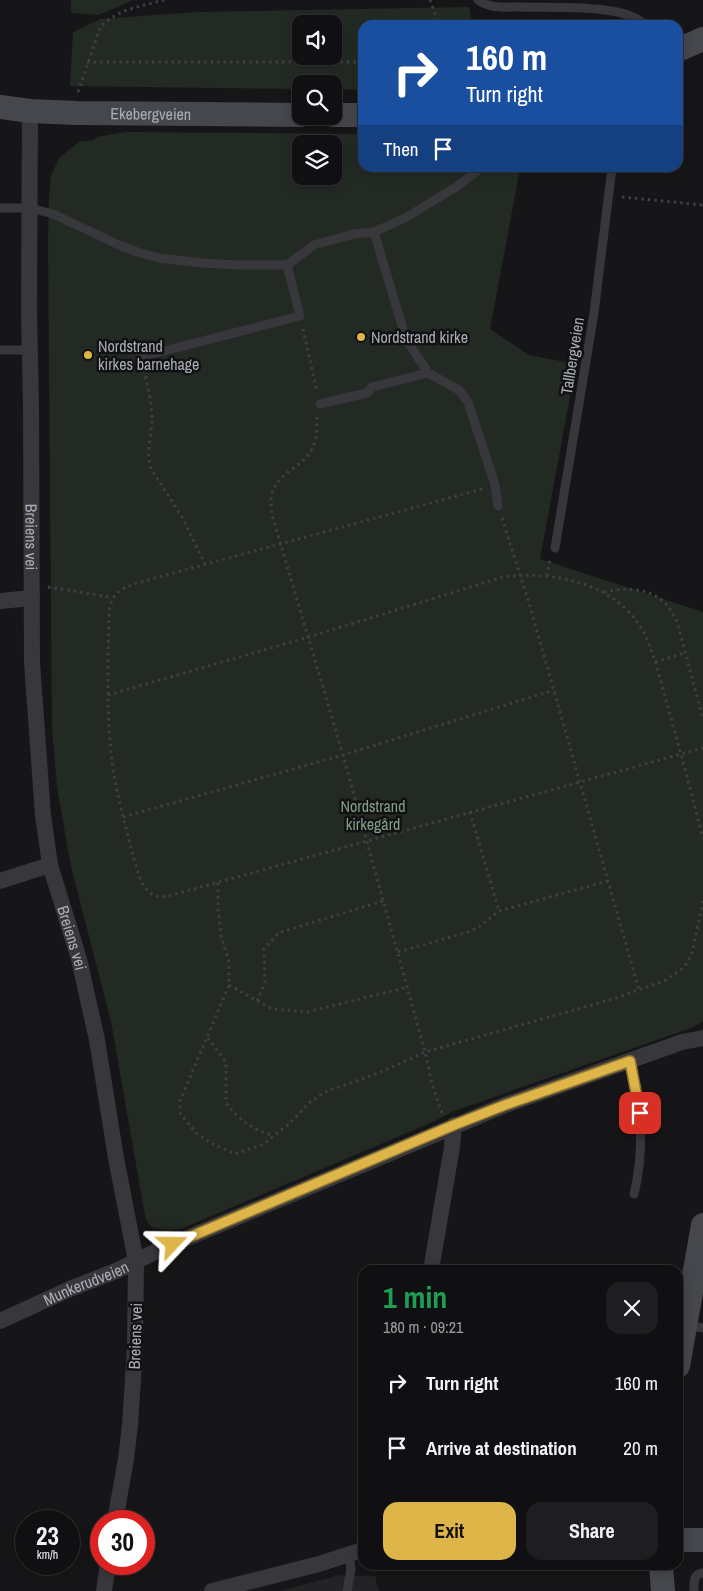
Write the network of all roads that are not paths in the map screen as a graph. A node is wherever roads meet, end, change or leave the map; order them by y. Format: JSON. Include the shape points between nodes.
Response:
{"nodes":[{"id":1,"x":478,"y":0,"type":"edge"},
{"id":2,"x":639,"y":20,"type":"edge"},
{"id":3,"x":703,"y":39,"type":"edge"},
{"id":4,"x":683,"y":48,"type":"edge"},
{"id":5,"x":0,"y":107,"type":"edge"},
{"id":6,"x":30,"y":111,"type":"junction"},
{"id":7,"x":292,"y":115,"type":"edge"},
{"id":8,"x":342,"y":115,"type":"edge"},
{"id":9,"x":358,"y":115,"type":"edge"},
{"id":10,"x":476,"y":172,"type":"edge"},
{"id":11,"x":612,"y":172,"type":"edge"},
{"id":12,"x":0,"y":208,"type":"edge"},
{"id":13,"x":30,"y":208,"type":"junction"},
{"id":14,"x":374,"y":232,"type":"junction"},
{"id":15,"x":287,"y":265,"type":"junction"},
{"id":16,"x":0,"y":350,"type":"edge"},
{"id":17,"x":30,"y":350,"type":"junction"},
{"id":18,"x":140,"y":357,"type":"road end"},
{"id":19,"x":428,"y":373,"type":"junction"},
{"id":20,"x":320,"y":404,"type":"road end"},
{"id":21,"x":498,"y":506,"type":"road end"},
{"id":22,"x":555,"y":548,"type":"dead end"},
{"id":23,"x":32,"y":598,"type":"junction"},
{"id":24,"x":0,"y":601,"type":"edge"},
{"id":25,"x":50,"y":865,"type":"junction"},
{"id":26,"x":0,"y":881,"type":"edge"},
{"id":27,"x":703,"y":1038,"type":"edge"},
{"id":28,"x":630,"y":1061,"type":"junction"},
{"id":29,"x":451,"y":1127,"type":"junction"},
{"id":30,"x":634,"y":1194,"type":"dead end"},
{"id":31,"x":703,"y":1224,"type":"edge"},
{"id":32,"x":136,"y":1261,"type":"junction"},
{"id":33,"x":432,"y":1265,"type":"edge"},
{"id":34,"x":0,"y":1321,"type":"edge"},
{"id":35,"x":694,"y":1326,"type":"edge"},
{"id":36,"x":683,"y":1354,"type":"edge"},
{"id":37,"x":117,"y":1510,"type":"edge"},
{"id":38,"x":683,"y":1540,"type":"edge"},
{"id":39,"x":703,"y":1540,"type":"edge"},
{"id":40,"x":356,"y":1552,"type":"edge"},
{"id":41,"x":661,"y":1570,"type":"edge"},
{"id":42,"x":703,"y":1572,"type":"edge"},
{"id":43,"x":106,"y":1575,"type":"edge"},
{"id":44,"x":104,"y":1591,"type":"edge"},
{"id":45,"x":212,"y":1591,"type":"edge"},
{"id":46,"x":347,"y":1591,"type":"edge"},
{"id":47,"x":663,"y":1591,"type":"edge"},
{"id":48,"x":694,"y":1591,"type":"edge"}],
"edges":[{"from":1,"to":2,"type":"lane","via":[[494,7],[588,8],[627,14]]},
{"from":3,"to":4,"type":"main road"},
{"from":5,"to":6,"type":"main road","name":"Ekebergveien"},
{"from":6,"to":7,"type":"main road","name":"Ekebergveien"},
{"from":6,"to":13,"type":"street","name":"Breiens vei"},
{"from":8,"to":9,"type":"main road"},
{"from":10,"to":14,"type":"lane","via":[[456,188]]},
{"from":11,"to":22,"type":"lane","name":"Tallbergveien","via":[[594,313]]},
{"from":12,"to":13,"type":"lane"},
{"from":13,"to":15,"type":"lane","via":[[68,220],[130,250],[159,258],[229,265]]},
{"from":13,"to":17,"type":"street","name":"Breiens vei"},
{"from":14,"to":15,"type":"lane","via":[[314,245]]},
{"from":14,"to":19,"type":"lane","via":[[406,339]]},
{"from":15,"to":18,"type":"lane","via":[[300,316]]},
{"from":16,"to":17,"type":"lane"},
{"from":17,"to":23,"type":"street","name":"Breiens vei"},
{"from":19,"to":20,"type":"lane"},
{"from":19,"to":21,"type":"lane","via":[[459,390],[468,402],[495,485]]},
{"from":23,"to":24,"type":"street"},
{"from":23,"to":25,"type":"street","name":"Breiens vei","via":[[32,673]]},
{"from":25,"to":26,"type":"street"},
{"from":25,"to":32,"type":"street","name":"Breiens vei","via":[[79,959],[95,1031]]},
{"from":27,"to":28,"type":"street","name":"Munkerudveien"},
{"from":28,"to":29,"type":"street","name":"Munkerudveien"},
{"from":28,"to":30,"type":"lane","via":[[640,1113],[641,1155]]},
{"from":29,"to":32,"type":"street","name":"Munkerudveien"},
{"from":29,"to":33,"type":"street","via":[[452,1147]]},
{"from":31,"to":35,"type":"main road"},
{"from":32,"to":34,"type":"street","name":"Munkerudveien"},
{"from":32,"to":37,"type":"street","name":"Breiens vei","via":[[130,1426]]},
{"from":35,"to":36,"type":"main road"},
{"from":38,"to":39,"type":"main road"},
{"from":40,"to":45,"type":"street"},
{"from":40,"to":46,"type":"lane"},
{"from":41,"to":47,"type":"main road"},
{"from":42,"to":48,"type":"lane","via":[[695,1578]]},
{"from":43,"to":44,"type":"street"}]}
